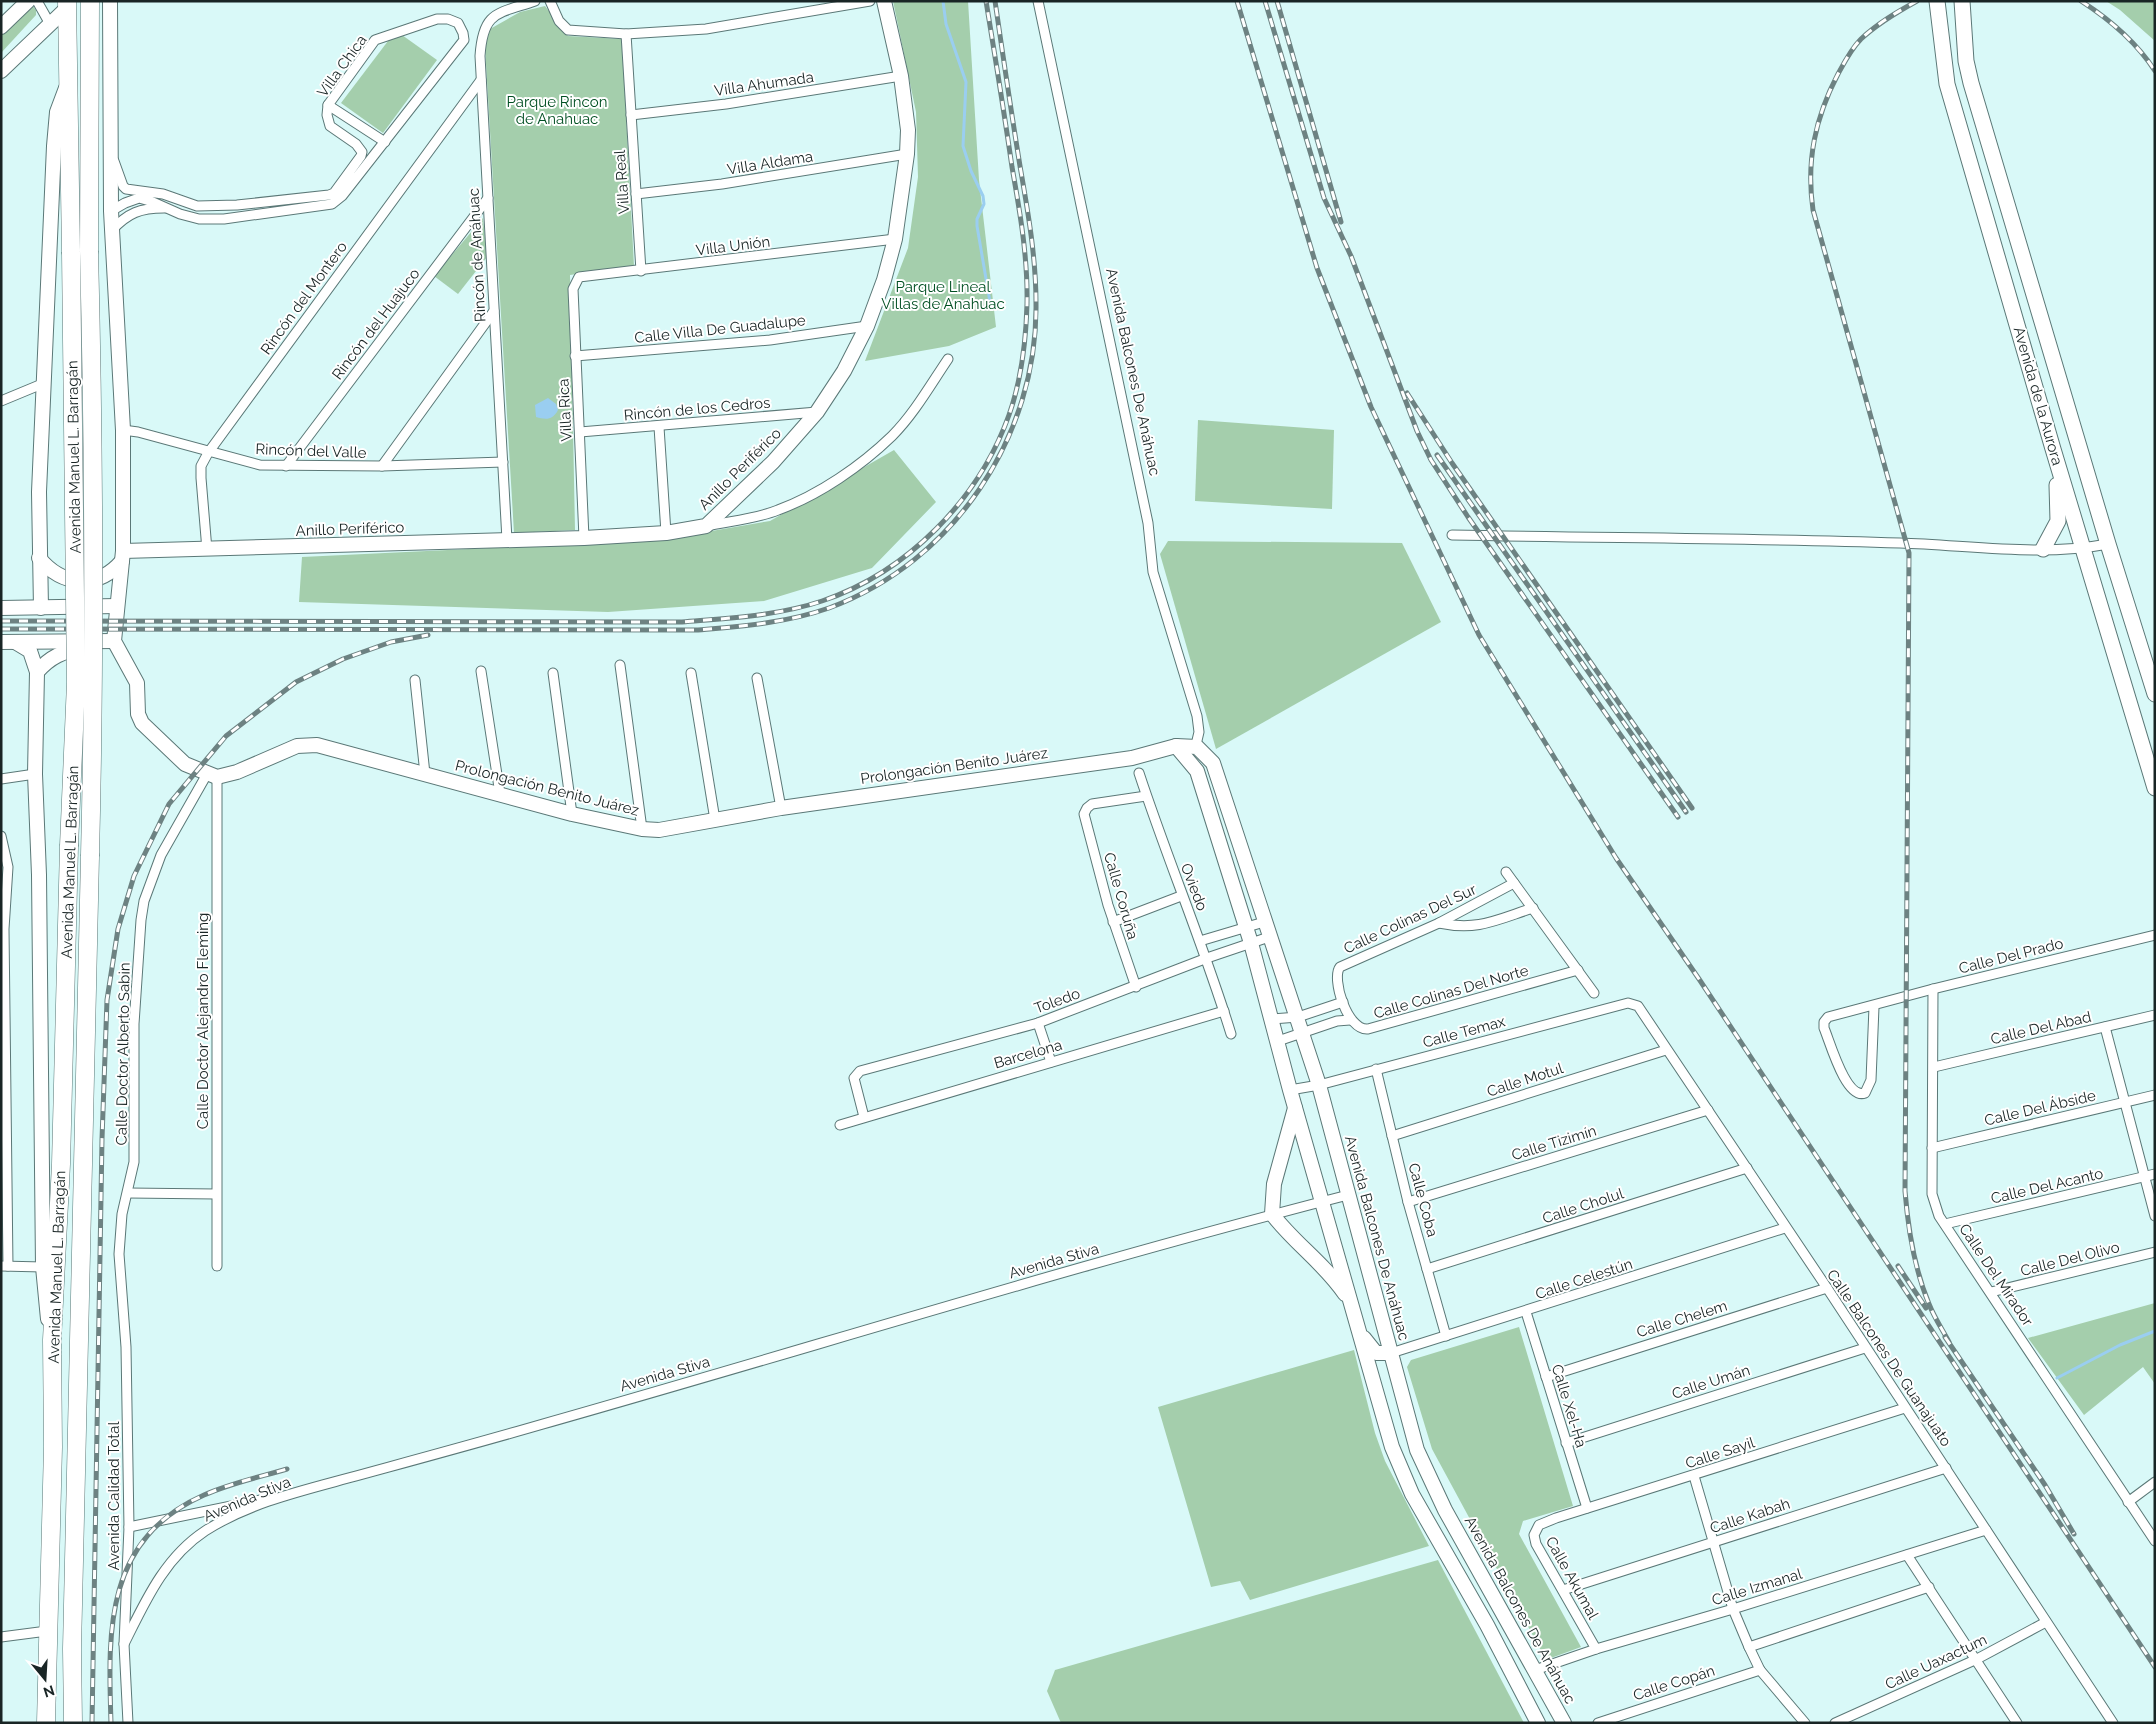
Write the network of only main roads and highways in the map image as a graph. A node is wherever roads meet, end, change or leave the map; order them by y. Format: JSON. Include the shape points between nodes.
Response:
{"nodes":[{"id":1,"x":90,"y":1,"type":"edge"},
{"id":2,"x":1937,"y":1,"type":"edge"},
{"id":3,"x":1962,"y":1,"type":"edge"},
{"id":4,"x":67,"y":4,"type":"edge"},
{"id":5,"x":80,"y":251,"type":"junction"},
{"id":6,"x":2053,"y":449,"type":"junction"},
{"id":7,"x":2043,"y":549,"type":"road end"},
{"id":8,"x":2155,"y":694,"type":"edge"},
{"id":9,"x":2155,"y":788,"type":"edge"},
{"id":10,"x":45,"y":1722,"type":"edge"},
{"id":11,"x":73,"y":1723,"type":"edge"}],
"edges":[{"from":1,"to":5,"type":"highway","name":"Avenida Manuel L. Barragán"},
{"from":2,"to":6,"type":"main road","name":"Avenida de la Aurora","via":[[1948,84]]},
{"from":3,"to":8,"type":"main road","name":"Avenida de la Aurora","via":[[1966,61],[1971,83]]},
{"from":4,"to":5,"type":"highway","name":"Avenida Manuel L. Barragán","via":[[68,83]]},
{"from":5,"to":10,"type":"highway","name":"Avenida Manuel L. Barragán","bridge":true,"via":[[76,683],[61,1164],[52,1340],[53,1447]]},
{"from":5,"to":11,"type":"highway","name":"Avenida Manuel L. Barragán","bridge":true,"via":[[93,439],[94,687],[72,1639]]},
{"from":6,"to":7,"type":"main road","via":[[2059,514],[2052,536]]},
{"from":6,"to":9,"type":"main road","name":"Avenida de la Aurora"}]}
